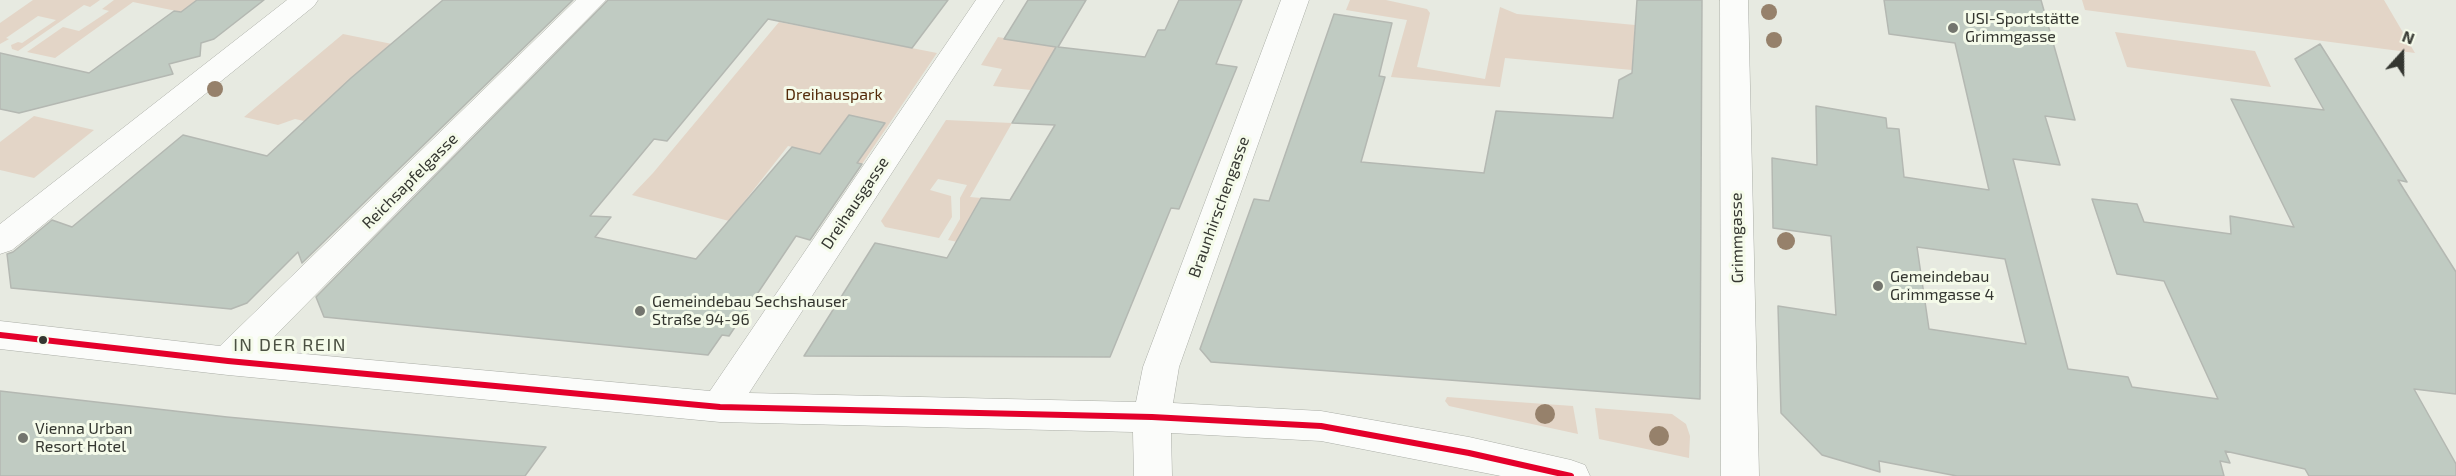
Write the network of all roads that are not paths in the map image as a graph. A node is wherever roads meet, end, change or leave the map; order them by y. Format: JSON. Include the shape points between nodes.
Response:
{"nodes":[{"id":1,"x":304,"y":0,"type":"edge"},
{"id":2,"x":592,"y":0,"type":"edge"},
{"id":3,"x":990,"y":0,"type":"edge"},
{"id":4,"x":1295,"y":0,"type":"edge"},
{"id":5,"x":1734,"y":0,"type":"edge"},
{"id":6,"x":0,"y":242,"type":"edge"},
{"id":7,"x":0,"y":334,"type":"edge"},
{"id":8,"x":228,"y":361,"type":"junction"},
{"id":9,"x":720,"y":407,"type":"junction"},
{"id":10,"x":1152,"y":417,"type":"junction"},
{"id":11,"x":1153,"y":476,"type":"edge"},
{"id":12,"x":1570,"y":476,"type":"edge"},
{"id":13,"x":1740,"y":476,"type":"edge"}],
"edges":[{"from":1,"to":6,"type":"street"},
{"from":2,"to":8,"type":"street","name":"Reichsapfelgasse"},
{"from":3,"to":9,"type":"street","name":"Dreihausgasse"},
{"from":4,"to":10,"type":"street","name":"Braunhirschengasse","via":[[1161,367]]},
{"from":5,"to":13,"type":"street","name":"Grimmgasse"},
{"from":7,"to":8,"type":"street"},
{"from":8,"to":9,"type":"street"},
{"from":9,"to":10,"type":"street"},
{"from":10,"to":11,"type":"street","name":"Braunhirschengasse"},
{"from":10,"to":12,"type":"street","via":[[1321,426]]}]}
